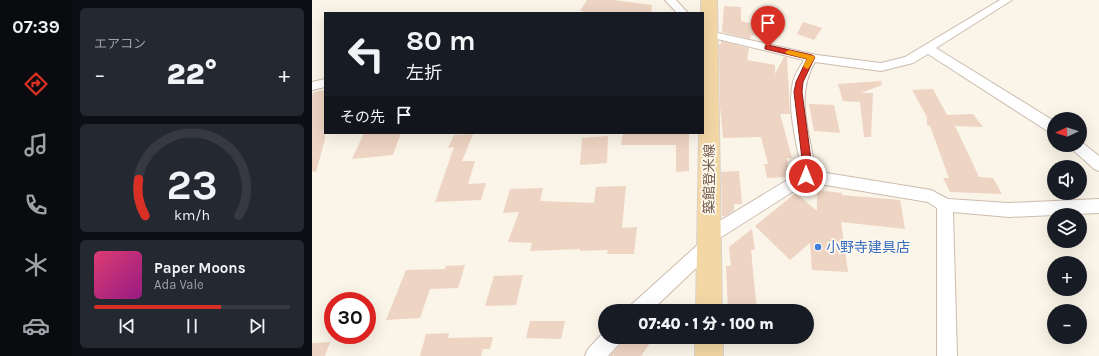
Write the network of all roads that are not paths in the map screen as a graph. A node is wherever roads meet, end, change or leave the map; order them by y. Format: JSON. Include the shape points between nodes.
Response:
{"nodes":[{"id":1,"x":670,"y":0,"type":"edge"},
{"id":2,"x":709,"y":0,"type":"edge"},
{"id":3,"x":1008,"y":0,"type":"edge"},
{"id":4,"x":681,"y":12,"type":"edge"},
{"id":5,"x":707,"y":32,"type":"edge"},
{"id":6,"x":929,"y":49,"type":"junction"},
{"id":7,"x":812,"y":57,"type":"junction"},
{"id":8,"x":324,"y":83,"type":"edge"},
{"id":9,"x":312,"y":86,"type":"edge"},
{"id":10,"x":1047,"y":124,"type":"edge"},
{"id":11,"x":1085,"y":152,"type":"edge"},
{"id":12,"x":1099,"y":165,"type":"edge"},
{"id":13,"x":806,"y":176,"type":"junction"},
{"id":14,"x":945,"y":205,"type":"junction"},
{"id":15,"x":1099,"y":206,"type":"edge"},
{"id":16,"x":709,"y":241,"type":"junction"},
{"id":17,"x":645,"y":304,"type":"edge"},
{"id":18,"x":709,"y":304,"type":"edge"},
{"id":19,"x":606,"y":344,"type":"edge"},
{"id":20,"x":709,"y":344,"type":"edge"},
{"id":21,"x":595,"y":356,"type":"edge"},
{"id":22,"x":709,"y":356,"type":"edge"},
{"id":23,"x":947,"y":356,"type":"edge"}],
"edges":[{"from":1,"to":4,"type":"street"},
{"from":2,"to":5,"type":"main road","name":"築館登米線"},
{"from":3,"to":6,"type":"street"},
{"from":5,"to":7,"type":"street"},
{"from":5,"to":16,"type":"main road","name":"築館登米線"},
{"from":6,"to":7,"type":"street","via":[[909,60],[881,67]]},
{"from":6,"to":10,"type":"street"},
{"from":7,"to":13,"type":"street","via":[[798,92],[808,167]]},
{"from":8,"to":9,"type":"street"},
{"from":11,"to":12,"type":"street"},
{"from":13,"to":14,"type":"street","via":[[931,196]]},
{"from":13,"to":16,"type":"street"},
{"from":14,"to":15,"type":"street","via":[[1010,210]]},
{"from":14,"to":23,"type":"street"},
{"from":16,"to":17,"type":"street"},
{"from":16,"to":18,"type":"main road","name":"築館登米線"},
{"from":19,"to":21,"type":"street"},
{"from":20,"to":22,"type":"main road"}]}
